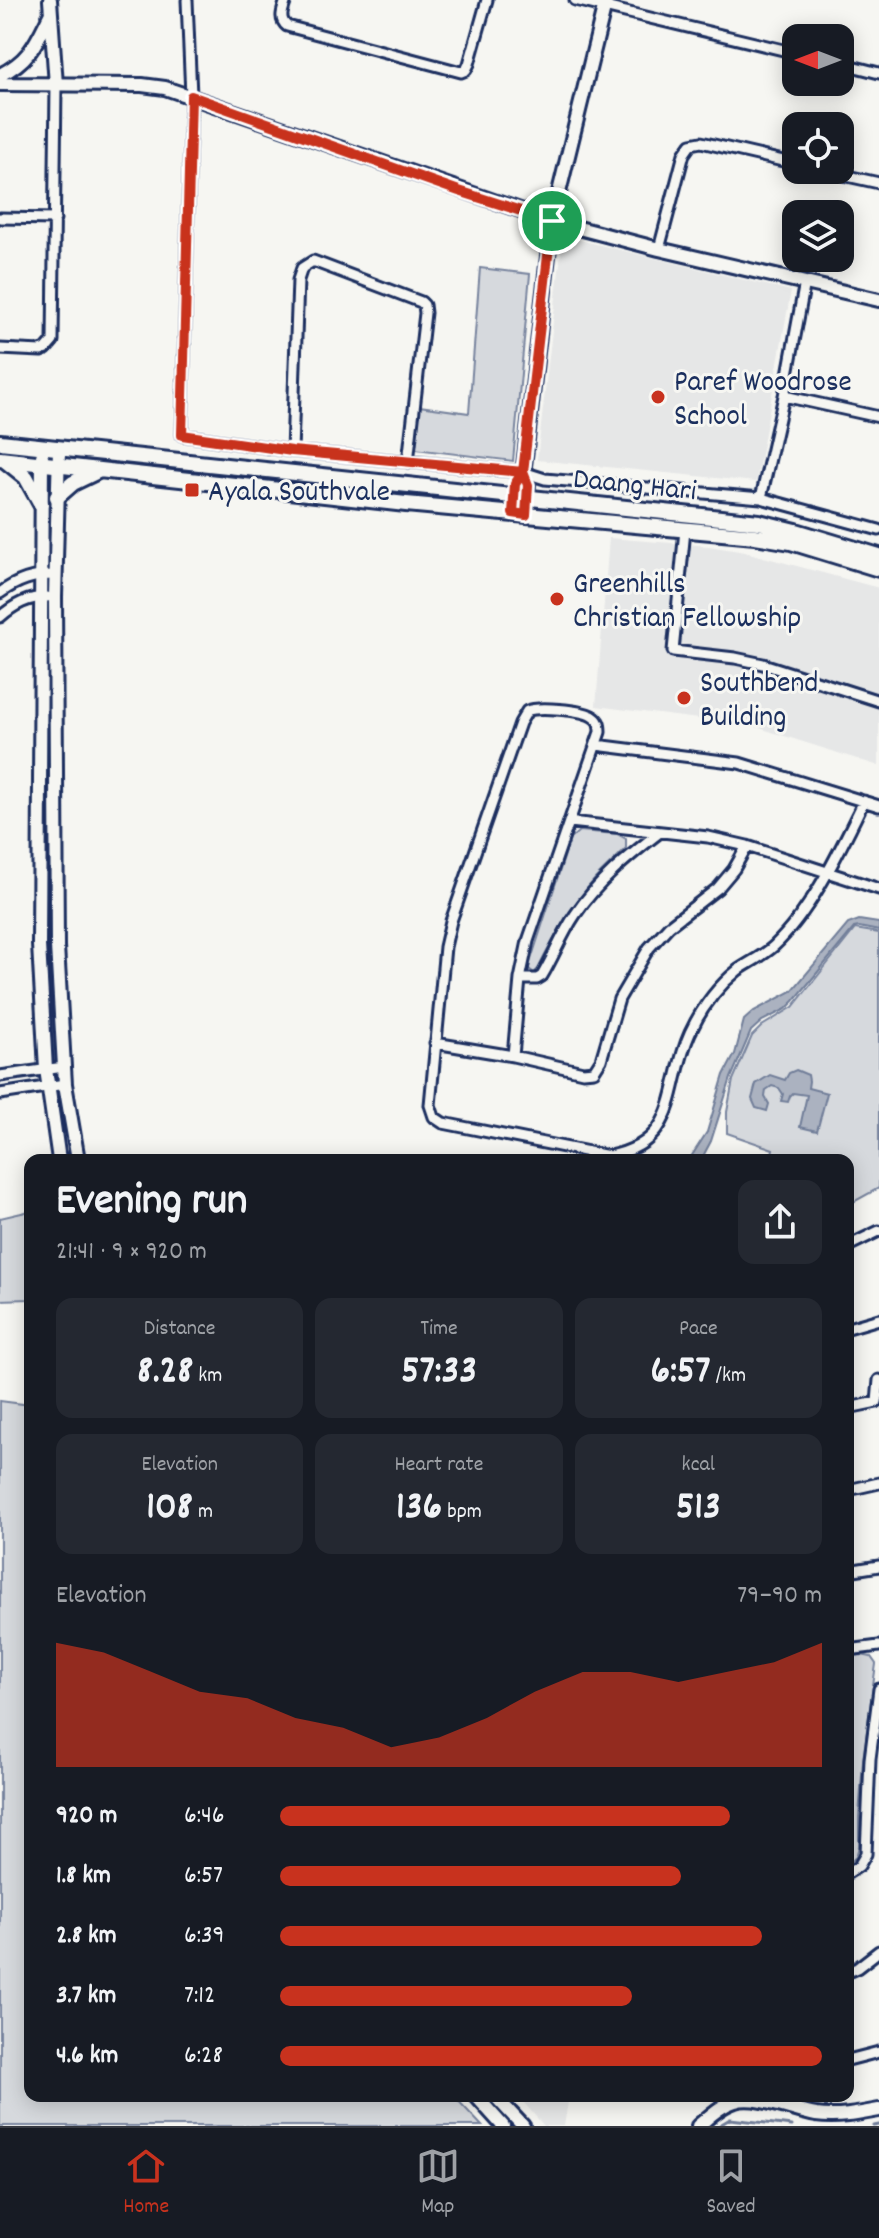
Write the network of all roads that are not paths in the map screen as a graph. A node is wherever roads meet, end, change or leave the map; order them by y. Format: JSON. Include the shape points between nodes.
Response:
{"nodes":[{"id":1,"x":50,"y":0,"type":"edge"},
{"id":2,"x":187,"y":0,"type":"edge"},
{"id":3,"x":286,"y":0,"type":"edge"},
{"id":4,"x":487,"y":0,"type":"edge"},
{"id":5,"x":575,"y":0,"type":"edge"},
{"id":6,"x":605,"y":3,"type":"edge"},
{"id":7,"x":50,"y":15,"type":"junction"},
{"id":8,"x":782,"y":49,"type":"edge"},
{"id":9,"x":854,"y":67,"type":"edge"},
{"id":10,"x":879,"y":73,"type":"edge"},
{"id":11,"x":0,"y":75,"type":"edge"},
{"id":12,"x":0,"y":84,"type":"edge"},
{"id":13,"x":56,"y":85,"type":"junction"},
{"id":14,"x":191,"y":96,"type":"junction"},
{"id":15,"x":782,"y":161,"type":"edge"},
{"id":16,"x":854,"y":177,"type":"edge"},
{"id":17,"x":879,"y":183,"type":"edge"},
{"id":18,"x":0,"y":218,"type":"edge"},
{"id":19,"x":55,"y":219,"type":"junction"},
{"id":20,"x":552,"y":221,"type":"junction"},
{"id":21,"x":659,"y":249,"type":"junction"},
{"id":22,"x":805,"y":282,"type":"junction"},
{"id":23,"x":879,"y":300,"type":"edge"},
{"id":24,"x":0,"y":349,"type":"edge"},
{"id":25,"x":784,"y":396,"type":"junction"},
{"id":26,"x":879,"y":417,"type":"edge"},
{"id":27,"x":0,"y":442,"type":"edge"},
{"id":28,"x":42,"y":447,"type":"junction"},
{"id":29,"x":59,"y":449,"type":"junction"},
{"id":30,"x":292,"y":451,"type":"junction"},
{"id":31,"x":1,"y":459,"type":"edge"},
{"id":32,"x":408,"y":462,"type":"junction"},
{"id":33,"x":41,"y":464,"type":"junction"},
{"id":34,"x":57,"y":465,"type":"junction"},
{"id":35,"x":102,"y":469,"type":"junction"},
{"id":36,"x":522,"y":485,"type":"junction"},
{"id":37,"x":57,"y":497,"type":"junction"},
{"id":38,"x":761,"y":498,"type":"junction"},
{"id":39,"x":41,"y":504,"type":"junction"},
{"id":40,"x":519,"y":514,"type":"junction"},
{"id":41,"x":685,"y":530,"type":"junction"},
{"id":42,"x":879,"y":530,"type":"edge"},
{"id":43,"x":879,"y":556,"type":"edge"},
{"id":44,"x":879,"y":569,"type":"edge"},
{"id":45,"x":40,"y":575,"type":"junction"},
{"id":46,"x":55,"y":575,"type":"junction"},
{"id":47,"x":0,"y":593,"type":"edge"},
{"id":48,"x":39,"y":597,"type":"junction"},
{"id":49,"x":55,"y":597,"type":"junction"},
{"id":50,"x":0,"y":617,"type":"edge"},
{"id":51,"x":879,"y":701,"type":"edge"},
{"id":52,"x":596,"y":745,"type":"junction"},
{"id":53,"x":864,"y":801,"type":"junction"},
{"id":54,"x":879,"y":806,"type":"edge"},
{"id":55,"x":570,"y":822,"type":"junction"},
{"id":56,"x":660,"y":832,"type":"junction"},
{"id":57,"x":747,"y":846,"type":"junction"},
{"id":58,"x":828,"y":873,"type":"junction"},
{"id":59,"x":879,"y":889,"type":"edge"},
{"id":60,"x":520,"y":979,"type":"junction"},
{"id":61,"x":435,"y":1043,"type":"junction"},
{"id":62,"x":513,"y":1056,"type":"junction"},
{"id":63,"x":64,"y":1067,"type":"junction"},
{"id":64,"x":46,"y":1069,"type":"junction"},
{"id":65,"x":0,"y":1076,"type":"edge"},
{"id":66,"x":65,"y":1084,"type":"junction"},
{"id":67,"x":48,"y":1086,"type":"junction"},
{"id":68,"x":0,"y":1094,"type":"edge"},
{"id":69,"x":58,"y":1154,"type":"edge"},
{"id":70,"x":77,"y":1154,"type":"edge"},
{"id":71,"x":594,"y":1154,"type":"edge"},
{"id":72,"x":621,"y":1154,"type":"edge"},
{"id":73,"x":879,"y":1231,"type":"edge"},
{"id":74,"x":854,"y":1243,"type":"edge"},
{"id":75,"x":879,"y":1319,"type":"edge"},
{"id":76,"x":854,"y":1326,"type":"edge"},
{"id":77,"x":879,"y":1380,"type":"edge"},
{"id":78,"x":854,"y":1407,"type":"edge"},
{"id":79,"x":879,"y":1483,"type":"edge"},
{"id":80,"x":854,"y":1489,"type":"edge"},
{"id":81,"x":879,"y":1566,"type":"edge"},
{"id":82,"x":854,"y":1570,"type":"edge"},
{"id":83,"x":879,"y":1646,"type":"edge"},
{"id":84,"x":854,"y":1649,"type":"edge"},
{"id":85,"x":879,"y":1689,"type":"edge"},
{"id":86,"x":854,"y":1869,"type":"edge"},
{"id":87,"x":879,"y":1951,"type":"edge"},
{"id":88,"x":854,"y":1969,"type":"edge"},
{"id":89,"x":879,"y":2052,"type":"edge"},
{"id":90,"x":854,"y":2058,"type":"edge"},
{"id":91,"x":481,"y":2102,"type":"edge"},
{"id":92,"x":501,"y":2102,"type":"edge"},
{"id":93,"x":733,"y":2102,"type":"edge"},
{"id":94,"x":762,"y":2102,"type":"edge"},
{"id":95,"x":879,"y":2110,"type":"edge"},
{"id":96,"x":503,"y":2126,"type":"edge"},
{"id":97,"x":523,"y":2126,"type":"edge"},
{"id":98,"x":698,"y":2126,"type":"edge"}],
"edges":[{"from":1,"to":7,"type":"street"},
{"from":2,"to":14,"type":"street"},
{"from":3,"to":4,"type":"street","via":[[281,17],[287,26],[461,72],[469,64]]},
{"from":5,"to":6,"type":"street"},
{"from":6,"to":8,"type":"street"},
{"from":6,"to":20,"type":"street"},
{"from":7,"to":11,"type":"street","via":[[23,61]]},
{"from":7,"to":13,"type":"street"},
{"from":9,"to":10,"type":"street"},
{"from":12,"to":13,"type":"street"},
{"from":13,"to":14,"type":"street","via":[[142,85]]},
{"from":13,"to":19,"type":"street"},
{"from":14,"to":20,"type":"street"},
{"from":14,"to":30,"type":"street","via":[[182,435]]},
{"from":15,"to":21,"type":"street","via":[[691,144]]},
{"from":16,"to":17,"type":"street"},
{"from":18,"to":19,"type":"street"},
{"from":19,"to":24,"type":"street","via":[[53,341],[41,351]]},
{"from":20,"to":21,"type":"street"},
{"from":20,"to":36,"type":"street"},
{"from":21,"to":22,"type":"street"},
{"from":22,"to":23,"type":"street"},
{"from":22,"to":25,"type":"street"},
{"from":25,"to":26,"type":"street"},
{"from":25,"to":38,"type":"street"},
{"from":27,"to":28,"type":"main road","name":"Daang Hari"},
{"from":28,"to":29,"type":"main road","name":"Daang Hari"},
{"from":28,"to":33,"type":"street"},
{"from":29,"to":34,"type":"street"},
{"from":29,"to":36,"type":"main road","name":"Daang Hari"},
{"from":30,"to":32,"type":"street"},
{"from":30,"to":32,"type":"street","via":[[298,280],[302,268],[313,261],[424,305]]},
{"from":31,"to":33,"type":"main road","name":"Daang Hari"},
{"from":31,"to":39,"type":"main road","via":[[26,477]]},
{"from":32,"to":36,"type":"street"},
{"from":33,"to":34,"type":"main road","name":"Daang Hari"},
{"from":33,"to":39,"type":"street"},
{"from":34,"to":35,"type":"main road","name":"Daang Hari"},
{"from":34,"to":37,"type":"street"},
{"from":35,"to":37,"type":"main road"},
{"from":35,"to":40,"type":"main road","name":"Daang Hari"},
{"from":36,"to":38,"type":"street","via":[[545,479]]},
{"from":36,"to":40,"type":"street"},
{"from":36,"to":43,"type":"main road","name":"Daang Hari","via":[[759,522]]},
{"from":37,"to":46,"type":"street"},
{"from":38,"to":42,"type":"street"},
{"from":39,"to":45,"type":"street"},
{"from":40,"to":41,"type":"main road","name":"Daang Hari"},
{"from":41,"to":44,"type":"main road","name":"Daang Hari","via":[[791,542]]},
{"from":41,"to":51,"type":"street","via":[[673,651],[763,664]]},
{"from":45,"to":46,"type":"street"},
{"from":45,"to":47,"type":"street"},
{"from":45,"to":48,"type":"street"},
{"from":46,"to":49,"type":"street"},
{"from":48,"to":49,"type":"street"},
{"from":48,"to":50,"type":"street"},
{"from":48,"to":64,"type":"street","via":[[39,945]]},
{"from":49,"to":63,"type":"street","via":[[57,946]]},
{"from":52,"to":53,"type":"street","via":[[739,763]]},
{"from":52,"to":55,"type":"street"},
{"from":52,"to":61,"type":"street","via":[[600,724],[586,713],[533,708],[523,715],[451,921]]},
{"from":53,"to":54,"type":"street"},
{"from":53,"to":58,"type":"street"},
{"from":55,"to":56,"type":"street"},
{"from":55,"to":60,"type":"street"},
{"from":56,"to":57,"type":"street"},
{"from":56,"to":60,"type":"street","via":[[584,902],[542,976]]},
{"from":57,"to":58,"type":"street"},
{"from":57,"to":62,"type":"street","via":[[718,888],[649,948],[619,999],[594,1071]]},
{"from":58,"to":59,"type":"street"},
{"from":58,"to":72,"type":"street","via":[[773,947],[722,984],[701,1012],[658,1129]]},
{"from":60,"to":62,"type":"street"},
{"from":61,"to":62,"type":"street"},
{"from":61,"to":71,"type":"street","via":[[430,1105],[438,1121]]},
{"from":63,"to":64,"type":"street"},
{"from":63,"to":66,"type":"street"},
{"from":64,"to":65,"type":"street"},
{"from":64,"to":67,"type":"street"},
{"from":66,"to":67,"type":"street"},
{"from":66,"to":70,"type":"street"},
{"from":67,"to":68,"type":"street"},
{"from":67,"to":69,"type":"street"},
{"from":73,"to":74,"type":"street"},
{"from":75,"to":76,"type":"street"},
{"from":77,"to":78,"type":"street","via":[[877,1402]]},
{"from":79,"to":80,"type":"street"},
{"from":81,"to":82,"type":"street"},
{"from":83,"to":84,"type":"street"},
{"from":85,"to":86,"type":"street","via":[[866,1854]]},
{"from":87,"to":88,"type":"street"},
{"from":89,"to":90,"type":"street"},
{"from":91,"to":96,"type":"street"},
{"from":92,"to":97,"type":"street"},
{"from":93,"to":98,"type":"street"},
{"from":94,"to":95,"type":"street","via":[[837,2117]]}]}
